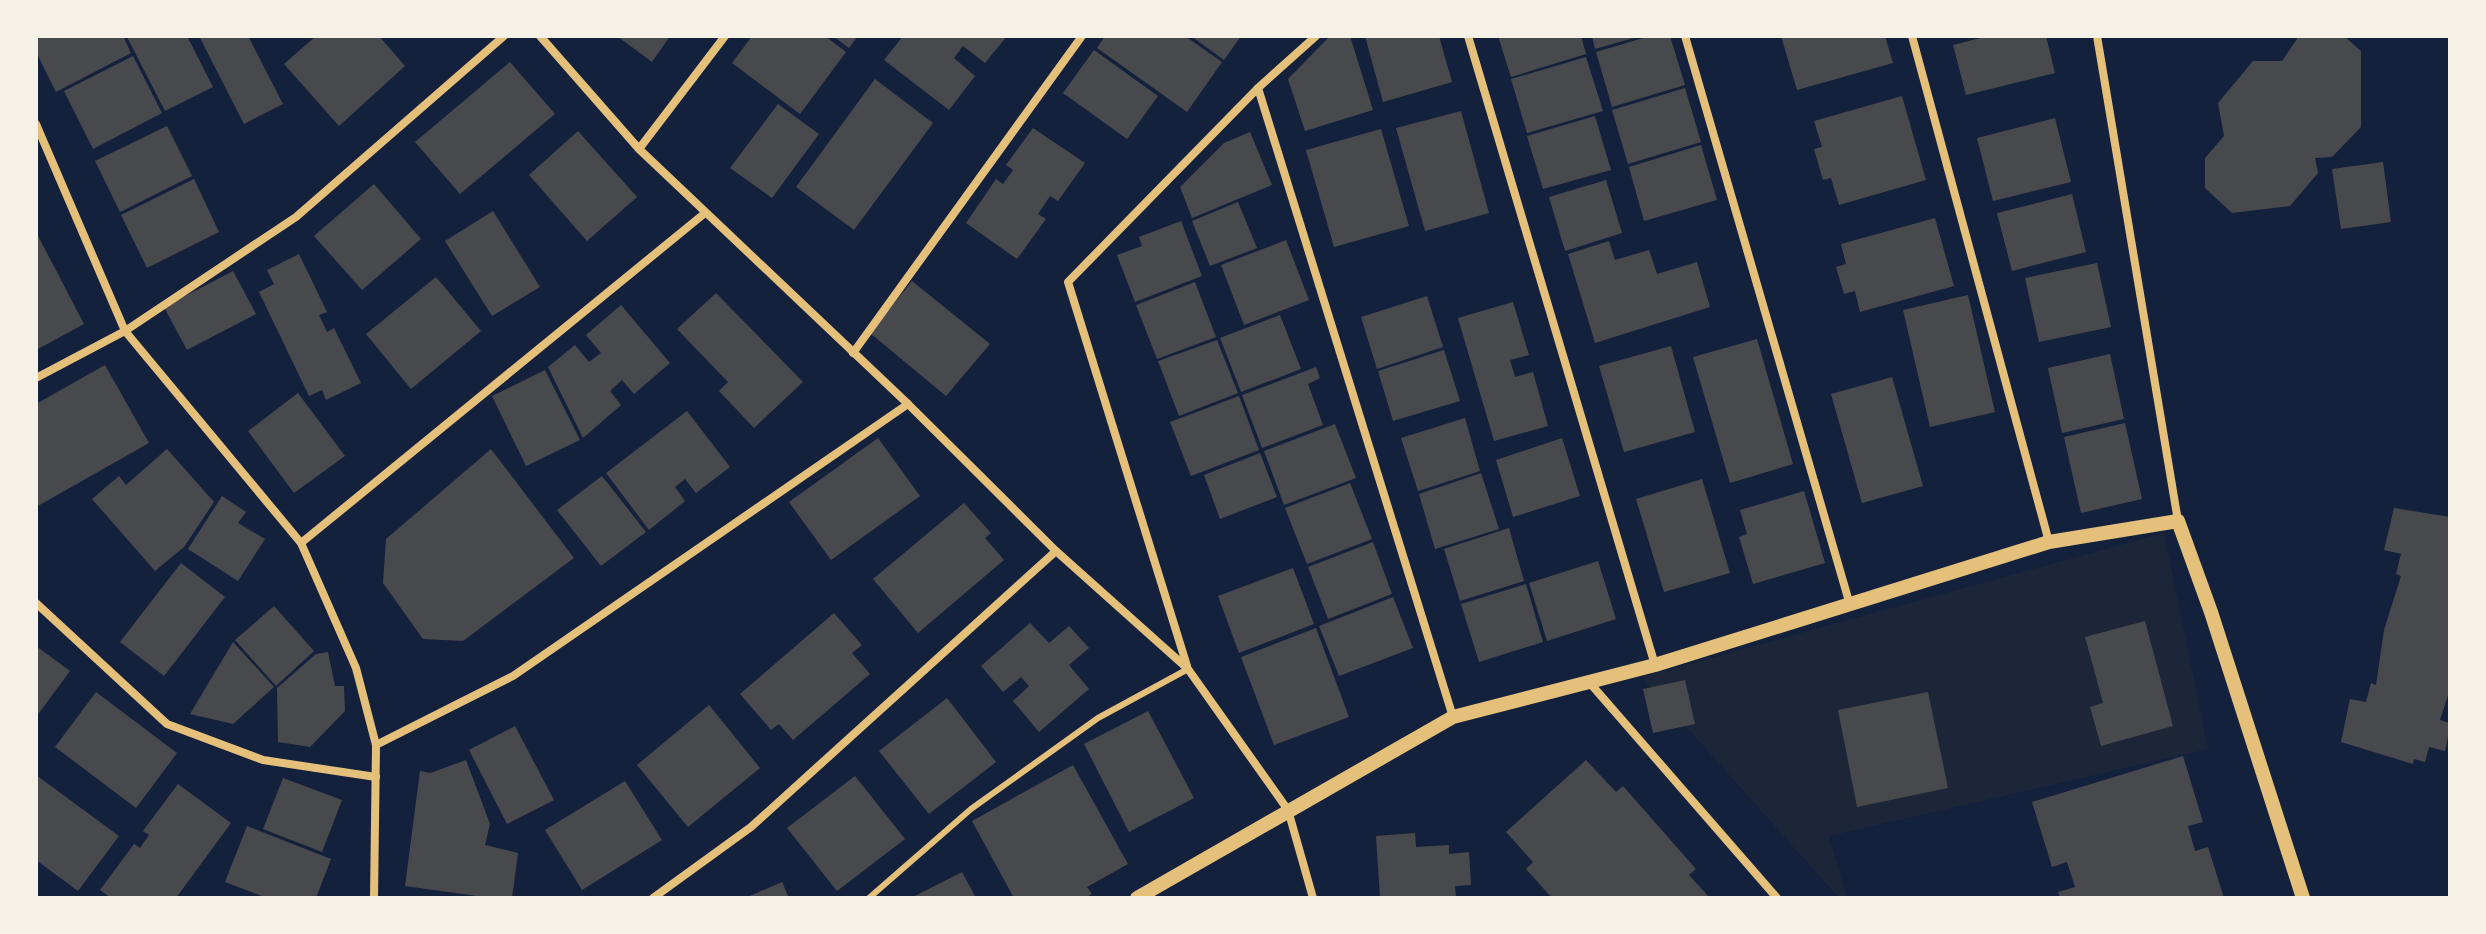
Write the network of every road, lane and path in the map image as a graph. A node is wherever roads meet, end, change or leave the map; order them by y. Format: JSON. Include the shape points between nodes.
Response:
{"nodes":[{"id":1,"x":504,"y":36,"type":"edge"},
{"id":2,"x":540,"y":36,"type":"edge"},
{"id":3,"x":725,"y":36,"type":"edge"},
{"id":4,"x":1082,"y":36,"type":"edge"},
{"id":5,"x":1316,"y":36,"type":"edge"},
{"id":6,"x":1468,"y":36,"type":"edge"},
{"id":7,"x":1685,"y":36,"type":"edge"},
{"id":8,"x":1912,"y":36,"type":"edge"},
{"id":9,"x":2097,"y":36,"type":"edge"},
{"id":10,"x":1258,"y":88,"type":"junction"},
{"id":11,"x":36,"y":124,"type":"edge"},
{"id":12,"x":639,"y":149,"type":"junction"},
{"id":13,"x":705,"y":213,"type":"junction"},
{"id":14,"x":125,"y":331,"type":"junction"},
{"id":15,"x":853,"y":353,"type":"junction"},
{"id":16,"x":36,"y":378,"type":"edge"},
{"id":17,"x":908,"y":404,"type":"junction"},
{"id":18,"x":2178,"y":521,"type":"junction"},
{"id":19,"x":2049,"y":542,"type":"junction"},
{"id":20,"x":301,"y":543,"type":"junction"},
{"id":21,"x":1056,"y":551,"type":"junction"},
{"id":22,"x":36,"y":603,"type":"edge"},
{"id":23,"x":1850,"y":606,"type":"junction"},
{"id":24,"x":1655,"y":665,"type":"junction"},
{"id":25,"x":1188,"y":669,"type":"junction"},
{"id":26,"x":1589,"y":682,"type":"junction"},
{"id":27,"x":1453,"y":717,"type":"junction"},
{"id":28,"x":376,"y":745,"type":"junction"},
{"id":29,"x":376,"y":777,"type":"junction"},
{"id":30,"x":1288,"y":810,"type":"junction"},
{"id":31,"x":374,"y":898,"type":"edge"},
{"id":32,"x":653,"y":898,"type":"edge"},
{"id":33,"x":869,"y":898,"type":"edge"},
{"id":34,"x":1137,"y":898,"type":"edge"},
{"id":35,"x":1313,"y":898,"type":"edge"},
{"id":36,"x":1777,"y":898,"type":"edge"},
{"id":37,"x":2303,"y":898,"type":"edge"}],
"edges":[{"from":1,"to":14,"type":"street","via":[[296,217]]},
{"from":2,"to":12,"type":"street"},
{"from":3,"to":12,"type":"street"},
{"from":4,"to":15,"type":"street"},
{"from":5,"to":10,"type":"street"},
{"from":6,"to":24,"type":"street"},
{"from":7,"to":23,"type":"street"},
{"from":8,"to":19,"type":"street"},
{"from":9,"to":18,"type":"street"},
{"from":10,"to":25,"type":"street","via":[[1068,282]]},
{"from":10,"to":27,"type":"street"},
{"from":11,"to":14,"type":"street"},
{"from":12,"to":13,"type":"street"},
{"from":13,"to":15,"type":"street"},
{"from":13,"to":20,"type":"street"},
{"from":14,"to":16,"type":"street"},
{"from":14,"to":20,"type":"street"},
{"from":15,"to":17,"type":"street"},
{"from":17,"to":21,"type":"street"},
{"from":17,"to":28,"type":"street","via":[[513,676]]},
{"from":18,"to":19,"type":"street"},
{"from":18,"to":37,"type":"street"},
{"from":19,"to":23,"type":"street"},
{"from":20,"to":28,"type":"street","via":[[356,668]]},
{"from":21,"to":25,"type":"street"},
{"from":21,"to":32,"type":"street","via":[[751,827]]},
{"from":22,"to":29,"type":"street","via":[[167,724],[263,760]]},
{"from":23,"to":24,"type":"street"},
{"from":24,"to":26,"type":"street"},
{"from":25,"to":30,"type":"street"},
{"from":25,"to":33,"type":"lane","via":[[1072,736],[971,809]]},
{"from":26,"to":27,"type":"street"},
{"from":26,"to":36,"type":"street"},
{"from":27,"to":30,"type":"street"},
{"from":28,"to":29,"type":"street"},
{"from":29,"to":31,"type":"street"},
{"from":30,"to":34,"type":"street"},
{"from":30,"to":35,"type":"street"}]}
